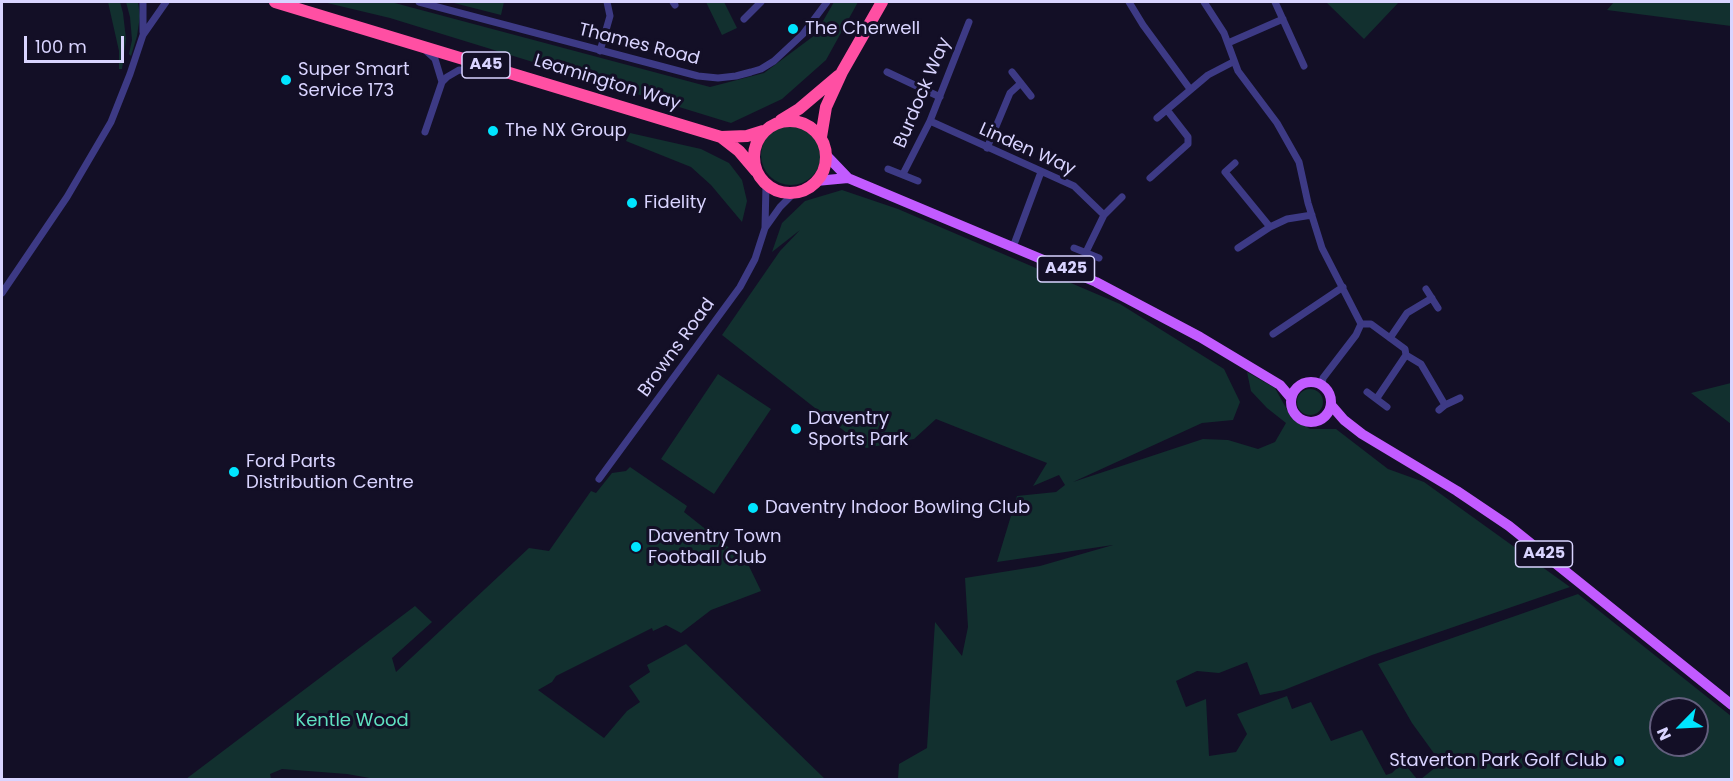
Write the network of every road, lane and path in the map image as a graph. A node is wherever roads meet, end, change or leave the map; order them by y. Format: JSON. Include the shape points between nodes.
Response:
{"nodes":[{"id":1,"x":143,"y":2,"type":"edge"},
{"id":2,"x":166,"y":2,"type":"edge"},
{"id":3,"x":275,"y":2,"type":"edge"},
{"id":4,"x":419,"y":2,"type":"edge"},
{"id":5,"x":607,"y":2,"type":"edge"},
{"id":6,"x":762,"y":2,"type":"edge"},
{"id":7,"x":826,"y":2,"type":"edge"},
{"id":8,"x":882,"y":2,"type":"edge"},
{"id":9,"x":1129,"y":2,"type":"edge"},
{"id":10,"x":1204,"y":2,"type":"edge"},
{"id":11,"x":1275,"y":2,"type":"edge"},
{"id":12,"x":744,"y":19,"type":"dead end"},
{"id":13,"x":1283,"y":19,"type":"junction"},
{"id":14,"x":969,"y":22,"type":"dead end"},
{"id":15,"x":143,"y":35,"type":"junction"},
{"id":16,"x":1228,"y":43,"type":"junction"},
{"id":17,"x":417,"y":44,"type":"junction"},
{"id":18,"x":600,"y":51,"type":"junction"},
{"id":19,"x":1233,"y":62,"type":"junction"},
{"id":20,"x":1304,"y":66,"type":"dead end"},
{"id":21,"x":842,"y":72,"type":"junction"},
{"id":22,"x":887,"y":72,"type":"dead end"},
{"id":23,"x":1012,"y":72,"type":"dead end"},
{"id":24,"x":516,"y":74,"type":"junction"},
{"id":25,"x":442,"y":82,"type":"junction"},
{"id":26,"x":1021,"y":83,"type":"junction"},
{"id":27,"x":1190,"y":89,"type":"junction"},
{"id":28,"x":1031,"y":96,"type":"dead end"},
{"id":29,"x":940,"y":97,"type":"junction"},
{"id":30,"x":1167,"y":110,"type":"junction"},
{"id":31,"x":1157,"y":118,"type":"dead end"},
{"id":32,"x":930,"y":121,"type":"junction"},
{"id":33,"x":777,"y":122,"type":"junction"},
{"id":34,"x":763,"y":131,"type":"junction"},
{"id":35,"x":425,"y":132,"type":"dead end"},
{"id":36,"x":721,"y":137,"type":"junction"},
{"id":37,"x":821,"y":137,"type":"junction"},
{"id":38,"x":987,"y":148,"type":"junction"},
{"id":39,"x":826,"y":155,"type":"junction"},
{"id":40,"x":1235,"y":164,"type":"dead end"},
{"id":41,"x":888,"y":169,"type":"dead end"},
{"id":42,"x":756,"y":171,"type":"junction"},
{"id":43,"x":1041,"y":172,"type":"junction"},
{"id":44,"x":903,"y":174,"type":"junction"},
{"id":45,"x":848,"y":178,"type":"junction"},
{"id":46,"x":1150,"y":178,"type":"dead end"},
{"id":47,"x":918,"y":181,"type":"dead end"},
{"id":48,"x":816,"y":182,"type":"junction"},
{"id":49,"x":766,"y":184,"type":"junction"},
{"id":50,"x":794,"y":193,"type":"junction"},
{"id":51,"x":1122,"y":197,"type":"dead end"},
{"id":52,"x":1104,"y":215,"type":"junction"},
{"id":53,"x":1312,"y":215,"type":"junction"},
{"id":54,"x":1270,"y":227,"type":"junction"},
{"id":55,"x":765,"y":228,"type":"junction"},
{"id":56,"x":1013,"y":247,"type":"junction"},
{"id":57,"x":1074,"y":248,"type":"dead end"},
{"id":58,"x":1238,"y":248,"type":"dead end"},
{"id":59,"x":1086,"y":252,"type":"junction"},
{"id":60,"x":1099,"y":258,"type":"dead end"},
{"id":61,"x":1343,"y":287,"type":"junction"},
{"id":62,"x":1426,"y":290,"type":"dead end"},
{"id":63,"x":2,"y":293,"type":"edge"},
{"id":64,"x":1432,"y":298,"type":"junction"},
{"id":65,"x":1438,"y":308,"type":"dead end"},
{"id":66,"x":1360,"y":324,"type":"junction"},
{"id":67,"x":1279,"y":332,"type":"dead end"},
{"id":68,"x":1390,"y":338,"type":"junction"},
{"id":69,"x":1406,"y":355,"type":"junction"},
{"id":70,"x":1321,"y":380,"type":"junction"},
{"id":71,"x":1280,"y":385,"type":"junction"},
{"id":72,"x":1298,"y":387,"type":"junction"},
{"id":73,"x":1367,"y":392,"type":"dead end"},
{"id":74,"x":1291,"y":398,"type":"junction"},
{"id":75,"x":1460,"y":398,"type":"dead end"},
{"id":76,"x":1377,"y":399,"type":"junction"},
{"id":77,"x":1330,"y":405,"type":"junction"},
{"id":78,"x":1387,"y":407,"type":"dead end"},
{"id":79,"x":1324,"y":417,"type":"junction"},
{"id":80,"x":1344,"y":420,"type":"junction"},
{"id":81,"x":599,"y":479,"type":"dead end"},
{"id":82,"x":1731,"y":705,"type":"edge"}],
"edges":[{"from":1,"to":15,"type":"street"},
{"from":2,"to":15,"type":"street"},
{"from":3,"to":17,"type":"highway","name":"Leamington Way","number":"A45"},
{"from":4,"to":18,"type":"street","name":"Thames Road"},
{"from":5,"to":18,"type":"street","via":[[610,16]]},
{"from":6,"to":12,"type":"street"},
{"from":7,"to":18,"type":"street","name":"Thames Road","via":[[786,51],[761,69],[736,76],[698,76]]},
{"from":8,"to":21,"type":"highway"},
{"from":9,"to":27,"type":"street"},
{"from":10,"to":16,"type":"street"},
{"from":11,"to":13,"type":"street"},
{"from":13,"to":16,"type":"street"},
{"from":13,"to":20,"type":"street"},
{"from":14,"to":29,"type":"street","name":"Burdock Way"},
{"from":15,"to":63,"type":"street","via":[[111,122],[67,197]]},
{"from":16,"to":19,"type":"street"},
{"from":17,"to":24,"type":"highway","name":"Leamington Way","number":"A45"},
{"from":17,"to":25,"type":"street","via":[[435,59]]},
{"from":19,"to":27,"type":"street"},
{"from":19,"to":53,"type":"street","via":[[1289,142],[1299,162]]},
{"from":21,"to":33,"type":"highway","via":[[799,109]]},
{"from":21,"to":37,"type":"highway","via":[[826,107]]},
{"from":22,"to":29,"type":"street"},
{"from":23,"to":26,"type":"street"},
{"from":24,"to":25,"type":"street","via":[[459,70]]},
{"from":24,"to":36,"type":"highway","name":"Leamington Way","number":"A45"},
{"from":25,"to":35,"type":"street"},
{"from":26,"to":28,"type":"street"},
{"from":26,"to":38,"type":"street","via":[[1010,93]]},
{"from":27,"to":30,"type":"street"},
{"from":29,"to":32,"type":"street","name":"Burdock Way"},
{"from":30,"to":31,"type":"street"},
{"from":30,"to":46,"type":"street","via":[[1188,136],[1188,144]]},
{"from":32,"to":38,"type":"street","name":"Linden Way"},
{"from":32,"to":44,"type":"street","name":"Burdock Way"},
{"from":33,"to":34,"type":"highway"},
{"from":33,"to":37,"type":"highway","via":[[799,121]]},
{"from":34,"to":36,"type":"highway","name":"Leamington Way","number":"A45"},
{"from":34,"to":42,"type":"highway","via":[[754,149]]},
{"from":36,"to":42,"type":"highway","name":"Leamington Way","number":"A45"},
{"from":37,"to":39,"type":"highway"},
{"from":38,"to":43,"type":"street","name":"Linden Way"},
{"from":39,"to":45,"type":"main road"},
{"from":39,"to":48,"type":"highway","via":[[825,168]]},
{"from":40,"to":54,"type":"street","via":[[1225,172]]},
{"from":41,"to":44,"type":"street","name":"Burdock Way"},
{"from":42,"to":49,"type":"highway"},
{"from":43,"to":52,"type":"street","name":"Linden Way","via":[[1074,186]]},
{"from":43,"to":56,"type":"street"},
{"from":44,"to":47,"type":"street","name":"Burdock Way"},
{"from":45,"to":48,"type":"main road"},
{"from":45,"to":56,"type":"main road","number":"A425"},
{"from":48,"to":50,"type":"highway"},
{"from":49,"to":50,"type":"highway","via":[[777,191]]},
{"from":49,"to":55,"type":"street","name":"Browns Road"},
{"from":50,"to":55,"type":"street","name":"Browns Road"},
{"from":51,"to":52,"type":"street"},
{"from":52,"to":59,"type":"street"},
{"from":53,"to":54,"type":"street","via":[[1287,219]]},
{"from":53,"to":61,"type":"street","via":[[1322,248]]},
{"from":54,"to":58,"type":"street"},
{"from":55,"to":81,"type":"street","name":"Browns Road","via":[[740,287]]},
{"from":56,"to":71,"type":"main road","number":"A425","via":[[1096,282]]},
{"from":57,"to":59,"type":"street"},
{"from":59,"to":60,"type":"street"},
{"from":61,"to":66,"type":"street"},
{"from":61,"to":67,"type":"street"},
{"from":62,"to":64,"type":"street"},
{"from":64,"to":65,"type":"street"},
{"from":64,"to":68,"type":"street","via":[[1407,313]]},
{"from":66,"to":68,"type":"street","via":[[1371,324]]},
{"from":66,"to":70,"type":"street","via":[[1356,335]]},
{"from":68,"to":69,"type":"street","via":[[1405,349]]},
{"from":69,"to":75,"type":"street","via":[[1421,364],[1442,408]]},
{"from":69,"to":76,"type":"street"},
{"from":70,"to":72,"type":"main road"},
{"from":70,"to":77,"type":"main road","via":[[1330,396]]},
{"from":71,"to":72,"type":"main road","number":"A425"},
{"from":71,"to":74,"type":"main road","number":"A425"},
{"from":72,"to":74,"type":"main road"},
{"from":73,"to":76,"type":"street"},
{"from":74,"to":79,"type":"main road","via":[[1293,411],[1302,420],[1311,422]]},
{"from":76,"to":78,"type":"street"},
{"from":77,"to":79,"type":"main road"},
{"from":77,"to":80,"type":"main road","number":"A425"},
{"from":79,"to":80,"type":"main road","number":"A425"},
{"from":80,"to":82,"type":"main road","number":"A425","via":[[1509,526]]}]}
